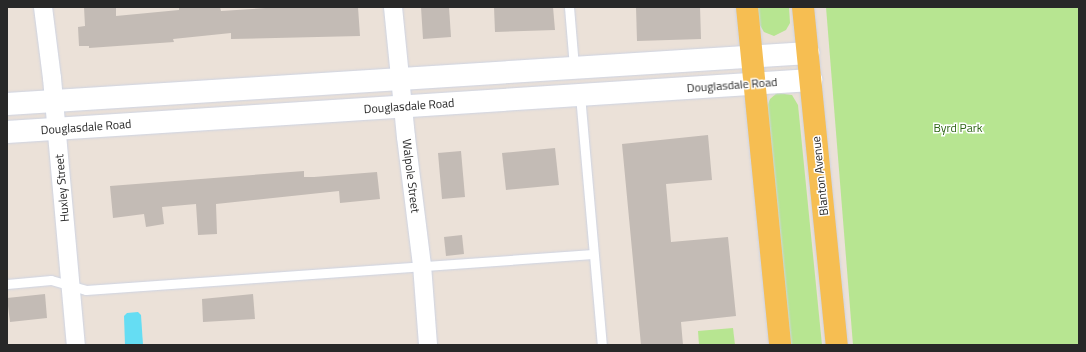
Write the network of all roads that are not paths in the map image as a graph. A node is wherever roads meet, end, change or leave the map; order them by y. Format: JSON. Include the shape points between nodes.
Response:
{"nodes":[{"id":1,"x":43,"y":7,"type":"edge"},
{"id":2,"x":393,"y":7,"type":"edge"},
{"id":3,"x":569,"y":7,"type":"edge"},
{"id":4,"x":747,"y":7,"type":"edge"},
{"id":5,"x":803,"y":7,"type":"edge"},
{"id":6,"x":808,"y":53,"type":"junction"},
{"id":7,"x":752,"y":56,"type":"junction"},
{"id":8,"x":574,"y":67,"type":"junction"},
{"id":9,"x":400,"y":79,"type":"junction"},
{"id":10,"x":811,"y":80,"type":"junction"},
{"id":11,"x":755,"y":84,"type":"junction"},
{"id":12,"x":580,"y":95,"type":"junction"},
{"id":13,"x":54,"y":101,"type":"junction"},
{"id":14,"x":7,"y":104,"type":"edge"},
{"id":15,"x":402,"y":107,"type":"junction"},
{"id":16,"x":57,"y":129,"type":"junction"},
{"id":17,"x":7,"y":132,"type":"edge"},
{"id":18,"x":593,"y":254,"type":"junction"},
{"id":19,"x":422,"y":265,"type":"junction"},
{"id":20,"x":7,"y":284,"type":"edge"},
{"id":21,"x":70,"y":285,"type":"junction"},
{"id":22,"x":76,"y":345,"type":"edge"},
{"id":23,"x":428,"y":345,"type":"edge"},
{"id":24,"x":602,"y":345,"type":"edge"},
{"id":25,"x":780,"y":345,"type":"edge"},
{"id":26,"x":837,"y":345,"type":"edge"}],
"edges":[{"from":1,"to":13,"type":"street","name":"Huxley Street"},
{"from":2,"to":9,"type":"street","name":"Walpole Street"},
{"from":3,"to":8,"type":"lane"},
{"from":4,"to":7,"type":"main road"},
{"from":5,"to":6,"type":"main road","name":"Blanton Avenue"},
{"from":6,"to":7,"type":"street"},
{"from":6,"to":10,"type":"main road","name":"Blanton Avenue"},
{"from":7,"to":8,"type":"street"},
{"from":7,"to":11,"type":"main road"},
{"from":8,"to":9,"type":"street"},
{"from":9,"to":13,"type":"street"},
{"from":9,"to":15,"type":"street","name":"Walpole Street"},
{"from":10,"to":11,"type":"street","name":"Douglasdale Road"},
{"from":10,"to":26,"type":"main road","name":"Blanton Avenue"},
{"from":11,"to":12,"type":"street","name":"Douglasdale Road"},
{"from":11,"to":25,"type":"main road"},
{"from":12,"to":15,"type":"street","name":"Douglasdale Road"},
{"from":12,"to":18,"type":"lane"},
{"from":13,"to":14,"type":"street"},
{"from":13,"to":16,"type":"street","name":"Huxley Street"},
{"from":15,"to":16,"type":"street","name":"Douglasdale Road"},
{"from":15,"to":19,"type":"street","name":"Walpole Street"},
{"from":16,"to":17,"type":"street","name":"Douglasdale Road"},
{"from":16,"to":21,"type":"street","name":"Huxley Street"},
{"from":18,"to":19,"type":"lane"},
{"from":18,"to":24,"type":"lane"},
{"from":19,"to":21,"type":"lane","via":[[86,290]]},
{"from":19,"to":23,"type":"street","name":"Walpole Street"},
{"from":20,"to":21,"type":"lane","via":[[51,280]]},
{"from":21,"to":22,"type":"street","name":"Huxley Street"}]}
